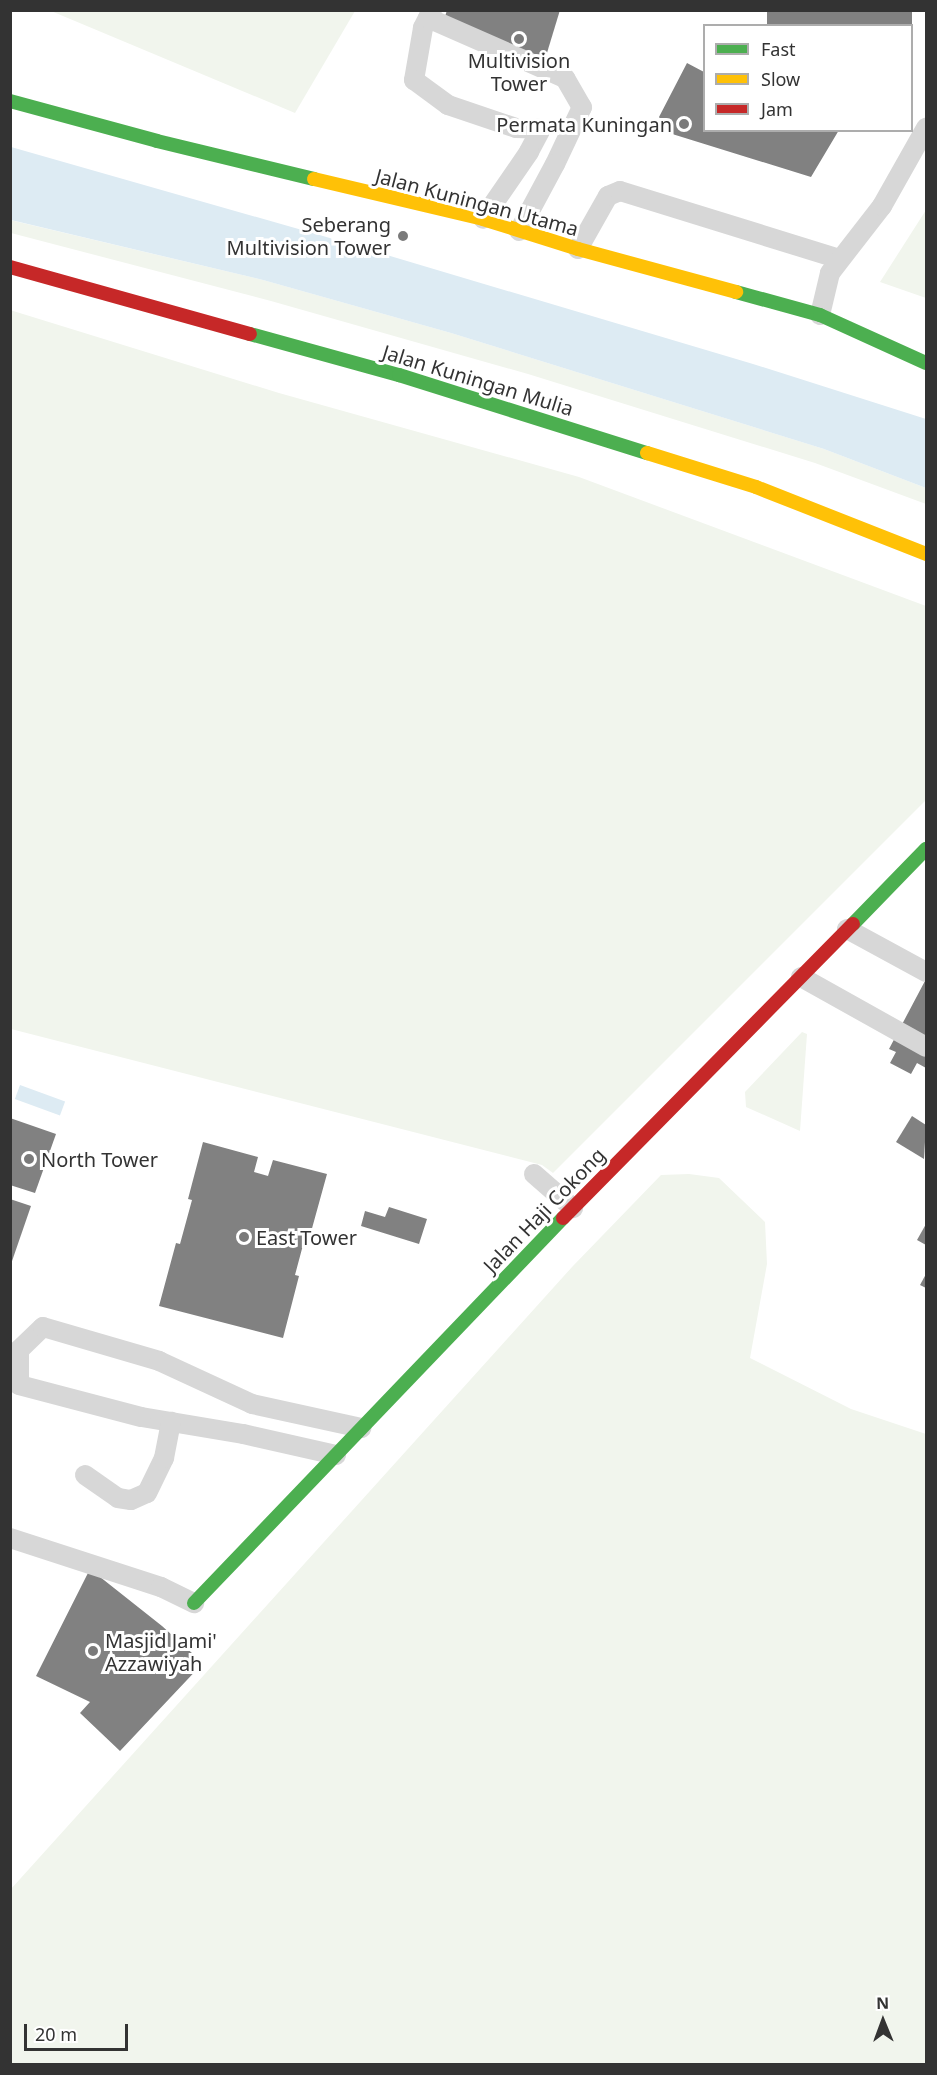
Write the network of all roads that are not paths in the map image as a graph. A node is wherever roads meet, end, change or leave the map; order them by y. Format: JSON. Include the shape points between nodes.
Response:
{"nodes":[{"id":1,"x":430,"y":14,"type":"edge"},
{"id":2,"x":10,"y":101,"type":"edge"},
{"id":3,"x":574,"y":126,"type":"junction"},
{"id":4,"x":927,"y":128,"type":"edge"},
{"id":5,"x":541,"y":129,"type":"junction"},
{"id":6,"x":483,"y":219,"type":"junction"},
{"id":7,"x":519,"y":231,"type":"junction"},
{"id":8,"x":578,"y":249,"type":"junction"},
{"id":9,"x":839,"y":259,"type":"junction"},
{"id":10,"x":10,"y":267,"type":"edge"},
{"id":11,"x":820,"y":315,"type":"junction"},
{"id":12,"x":927,"y":363,"type":"edge"},
{"id":13,"x":927,"y":554,"type":"edge"},
{"id":14,"x":923,"y":858,"type":"edge"},
{"id":15,"x":847,"y":929,"type":"junction"},
{"id":16,"x":927,"y":972,"type":"edge"},
{"id":17,"x":801,"y":977,"type":"junction"},
{"id":18,"x":927,"y":1047,"type":"edge"},
{"id":19,"x":534,"y":1174,"type":"dead end"},
{"id":20,"x":573,"y":1208,"type":"junction"},
{"id":21,"x":171,"y":1422,"type":"junction"},
{"id":22,"x":362,"y":1428,"type":"junction"},
{"id":23,"x":336,"y":1455,"type":"junction"},
{"id":24,"x":85,"y":1475,"type":"dead end"},
{"id":25,"x":10,"y":1538,"type":"edge"},
{"id":26,"x":194,"y":1603,"type":"joint"}],
"edges":[{"from":1,"to":3,"type":"lane","via":[[565,78],[582,107]]},
{"from":1,"to":5,"type":"lane","via":[[423,28],[414,80],[448,105],[516,129]]},
{"from":2,"to":6,"type":"street","name":"Jalan Kuningan Utama","via":[[157,141]]},
{"from":3,"to":5,"type":"lane"},
{"from":3,"to":7,"type":"lane"},
{"from":4,"to":9,"type":"lane","via":[[882,206]]},
{"from":5,"to":6,"type":"lane"},
{"from":6,"to":7,"type":"street","name":"Jalan Kuningan Utama"},
{"from":7,"to":8,"type":"street","name":"Jalan Kuningan Utama"},
{"from":8,"to":9,"type":"lane","via":[[608,196],[620,190]]},
{"from":8,"to":11,"type":"street","name":"Jalan Kuningan Utama"},
{"from":9,"to":11,"type":"lane","via":[[830,273]]},
{"from":10,"to":13,"type":"street","name":"Jalan Kuningan Mulia","via":[[399,375],[756,487]]},
{"from":11,"to":12,"type":"street","name":"Jalan Kuningan Utama"},
{"from":14,"to":15,"type":"street","name":"Jalan Haji Cokong"},
{"from":15,"to":16,"type":"lane"},
{"from":15,"to":17,"type":"street","name":"Jalan Haji Cokong"},
{"from":17,"to":18,"type":"lane"},
{"from":17,"to":20,"type":"street","name":"Jalan Haji Cokong"},
{"from":19,"to":20,"type":"lane"},
{"from":20,"to":22,"type":"street","name":"Jalan Haji Cokong"},
{"from":21,"to":22,"type":"lane","via":[[19,1385],[19,1350],[44,1327],[159,1361],[252,1404]]},
{"from":21,"to":23,"type":"lane"},
{"from":21,"to":24,"type":"lane","via":[[164,1458],[147,1493],[130,1500],[118,1498]]},
{"from":22,"to":23,"type":"street","name":"Jalan Haji Cokong"},
{"from":23,"to":26,"type":"street","name":"Jalan Haji Cokong"},
{"from":25,"to":26,"type":"lane","via":[[161,1587]]}]}
